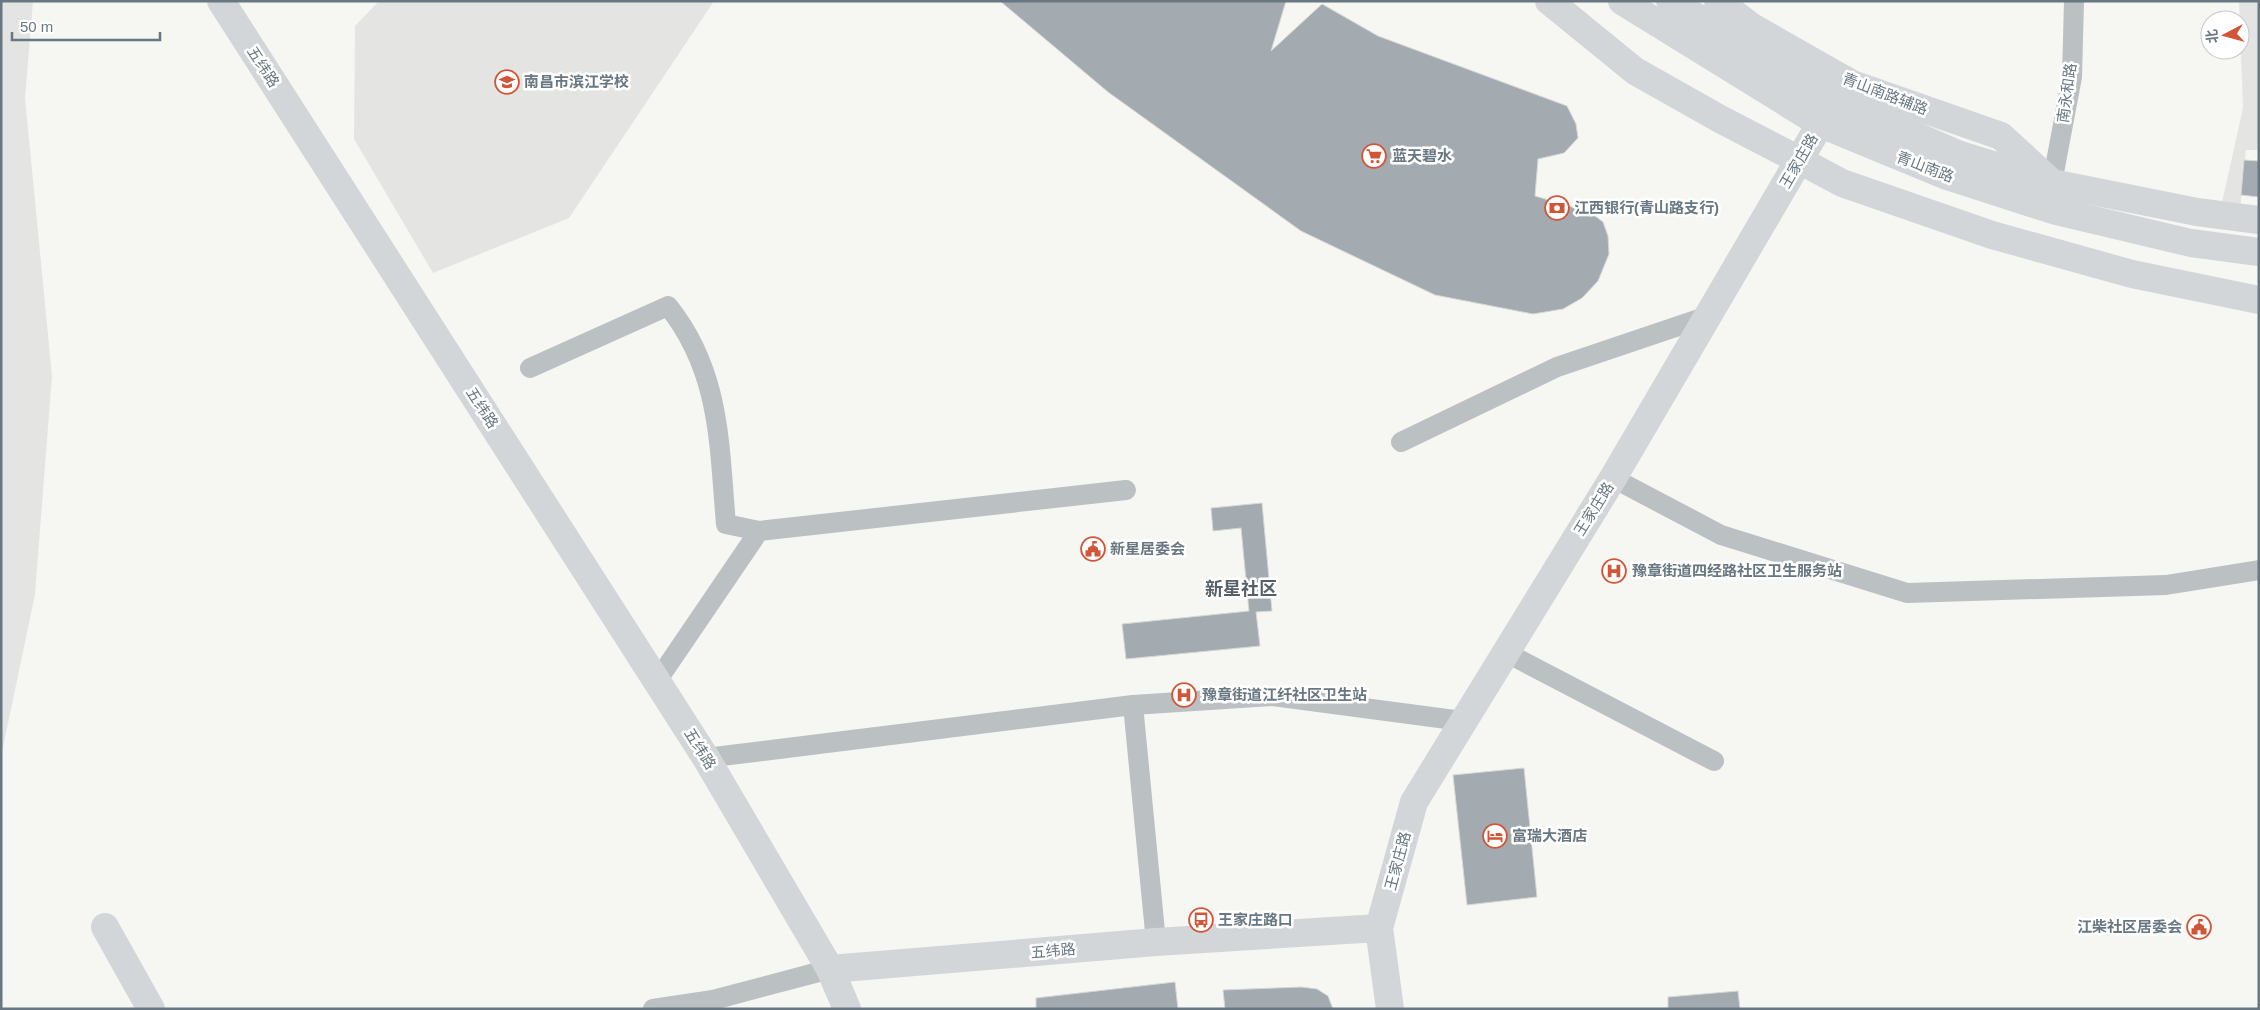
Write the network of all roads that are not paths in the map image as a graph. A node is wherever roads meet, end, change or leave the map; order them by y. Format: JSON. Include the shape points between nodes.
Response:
{"nodes":[{"id":1,"x":221,"y":1,"type":"edge"},
{"id":2,"x":1549,"y":1,"type":"edge"},
{"id":3,"x":1622,"y":1,"type":"edge"},
{"id":4,"x":1670,"y":1,"type":"edge"},
{"id":5,"x":1718,"y":1,"type":"edge"},
{"id":6,"x":2074,"y":1,"type":"edge"},
{"id":7,"x":1834,"y":100,"type":"junction"},
{"id":8,"x":1820,"y":124,"type":"junction"},
{"id":9,"x":1799,"y":160,"type":"junction"},
{"id":10,"x":2052,"y":183,"type":"junction"},
{"id":11,"x":2259,"y":220,"type":"edge"},
{"id":12,"x":2259,"y":252,"type":"edge"},
{"id":13,"x":2259,"y":300,"type":"edge"},
{"id":14,"x":1708,"y":316,"type":"junction"},
{"id":15,"x":530,"y":368,"type":"dead end"},
{"id":16,"x":1401,"y":442,"type":"dead end"},
{"id":17,"x":1613,"y":478,"type":"junction"},
{"id":18,"x":1126,"y":490,"type":"dead end"},
{"id":19,"x":759,"y":531,"type":"junction"},
{"id":20,"x":2259,"y":570,"type":"edge"},
{"id":21,"x":1505,"y":652,"type":"junction"},
{"id":22,"x":656,"y":680,"type":"junction"},
{"id":23,"x":1133,"y":705,"type":"junction"},
{"id":24,"x":1462,"y":721,"type":"junction"},
{"id":25,"x":706,"y":758,"type":"junction"},
{"id":26,"x":1714,"y":761,"type":"dead end"},
{"id":27,"x":105,"y":927,"type":"dead end"},
{"id":28,"x":1379,"y":928,"type":"junction"},
{"id":29,"x":1156,"y":942,"type":"junction"},
{"id":30,"x":830,"y":969,"type":"junction"},
{"id":31,"x":151,"y":1009,"type":"edge"},
{"id":32,"x":653,"y":1009,"type":"edge"},
{"id":33,"x":847,"y":1009,"type":"edge"},
{"id":34,"x":1390,"y":1009,"type":"edge"}],
"edges":[{"from":1,"to":22,"type":"street","name":"五纬路"},
{"from":2,"to":9,"type":"street","via":[[1635,71]]},
{"from":3,"to":8,"type":"street","name":"青山南路"},
{"from":4,"to":7,"type":"street","name":"青山南路"},
{"from":5,"to":10,"type":"street","name":"青山南路辅路","via":[[1752,27],[1852,84],[2000,136]]},
{"from":6,"to":10,"type":"street","name":"南永和路","via":[[2072,77]]},
{"from":7,"to":8,"type":"street","name":"王家庄路"},
{"from":7,"to":10,"type":"street","name":"青山南路","via":[[1960,155]]},
{"from":8,"to":9,"type":"street","name":"王家庄路"},
{"from":8,"to":12,"type":"street","name":"青山南路","via":[[1947,176],[2056,211],[2191,243]]},
{"from":9,"to":13,"type":"street","via":[[1842,183],[1992,235],[2132,274]]},
{"from":9,"to":14,"type":"street","name":"王家庄路"},
{"from":10,"to":11,"type":"street","name":"青山南路","via":[[2197,212]]},
{"from":14,"to":16,"type":"street","via":[[1557,367]]},
{"from":14,"to":17,"type":"street","name":"王家庄路"},
{"from":15,"to":19,"type":"street","via":[[668,306],[683,324],[708,379],[718,428],[726,524]]},
{"from":17,"to":20,"type":"street","via":[[1722,535],[1907,593],[2166,585]]},
{"from":17,"to":21,"type":"street","name":"王家庄路"},
{"from":18,"to":19,"type":"street"},
{"from":19,"to":22,"type":"street"},
{"from":21,"to":24,"type":"street","name":"王家庄路"},
{"from":21,"to":26,"type":"street"},
{"from":22,"to":25,"type":"street","name":"五纬路"},
{"from":23,"to":24,"type":"street","via":[[1273,696]]},
{"from":23,"to":25,"type":"street"},
{"from":23,"to":29,"type":"street"},
{"from":24,"to":28,"type":"street","name":"王家庄路","via":[[1414,802]]},
{"from":25,"to":30,"type":"street","name":"五纬路"},
{"from":27,"to":31,"type":"street"},
{"from":28,"to":29,"type":"street","name":"五纬路"},
{"from":28,"to":34,"type":"street"},
{"from":29,"to":30,"type":"street","name":"五纬路"},
{"from":30,"to":32,"type":"street","via":[[713,1000]]},
{"from":30,"to":33,"type":"street"}]}
